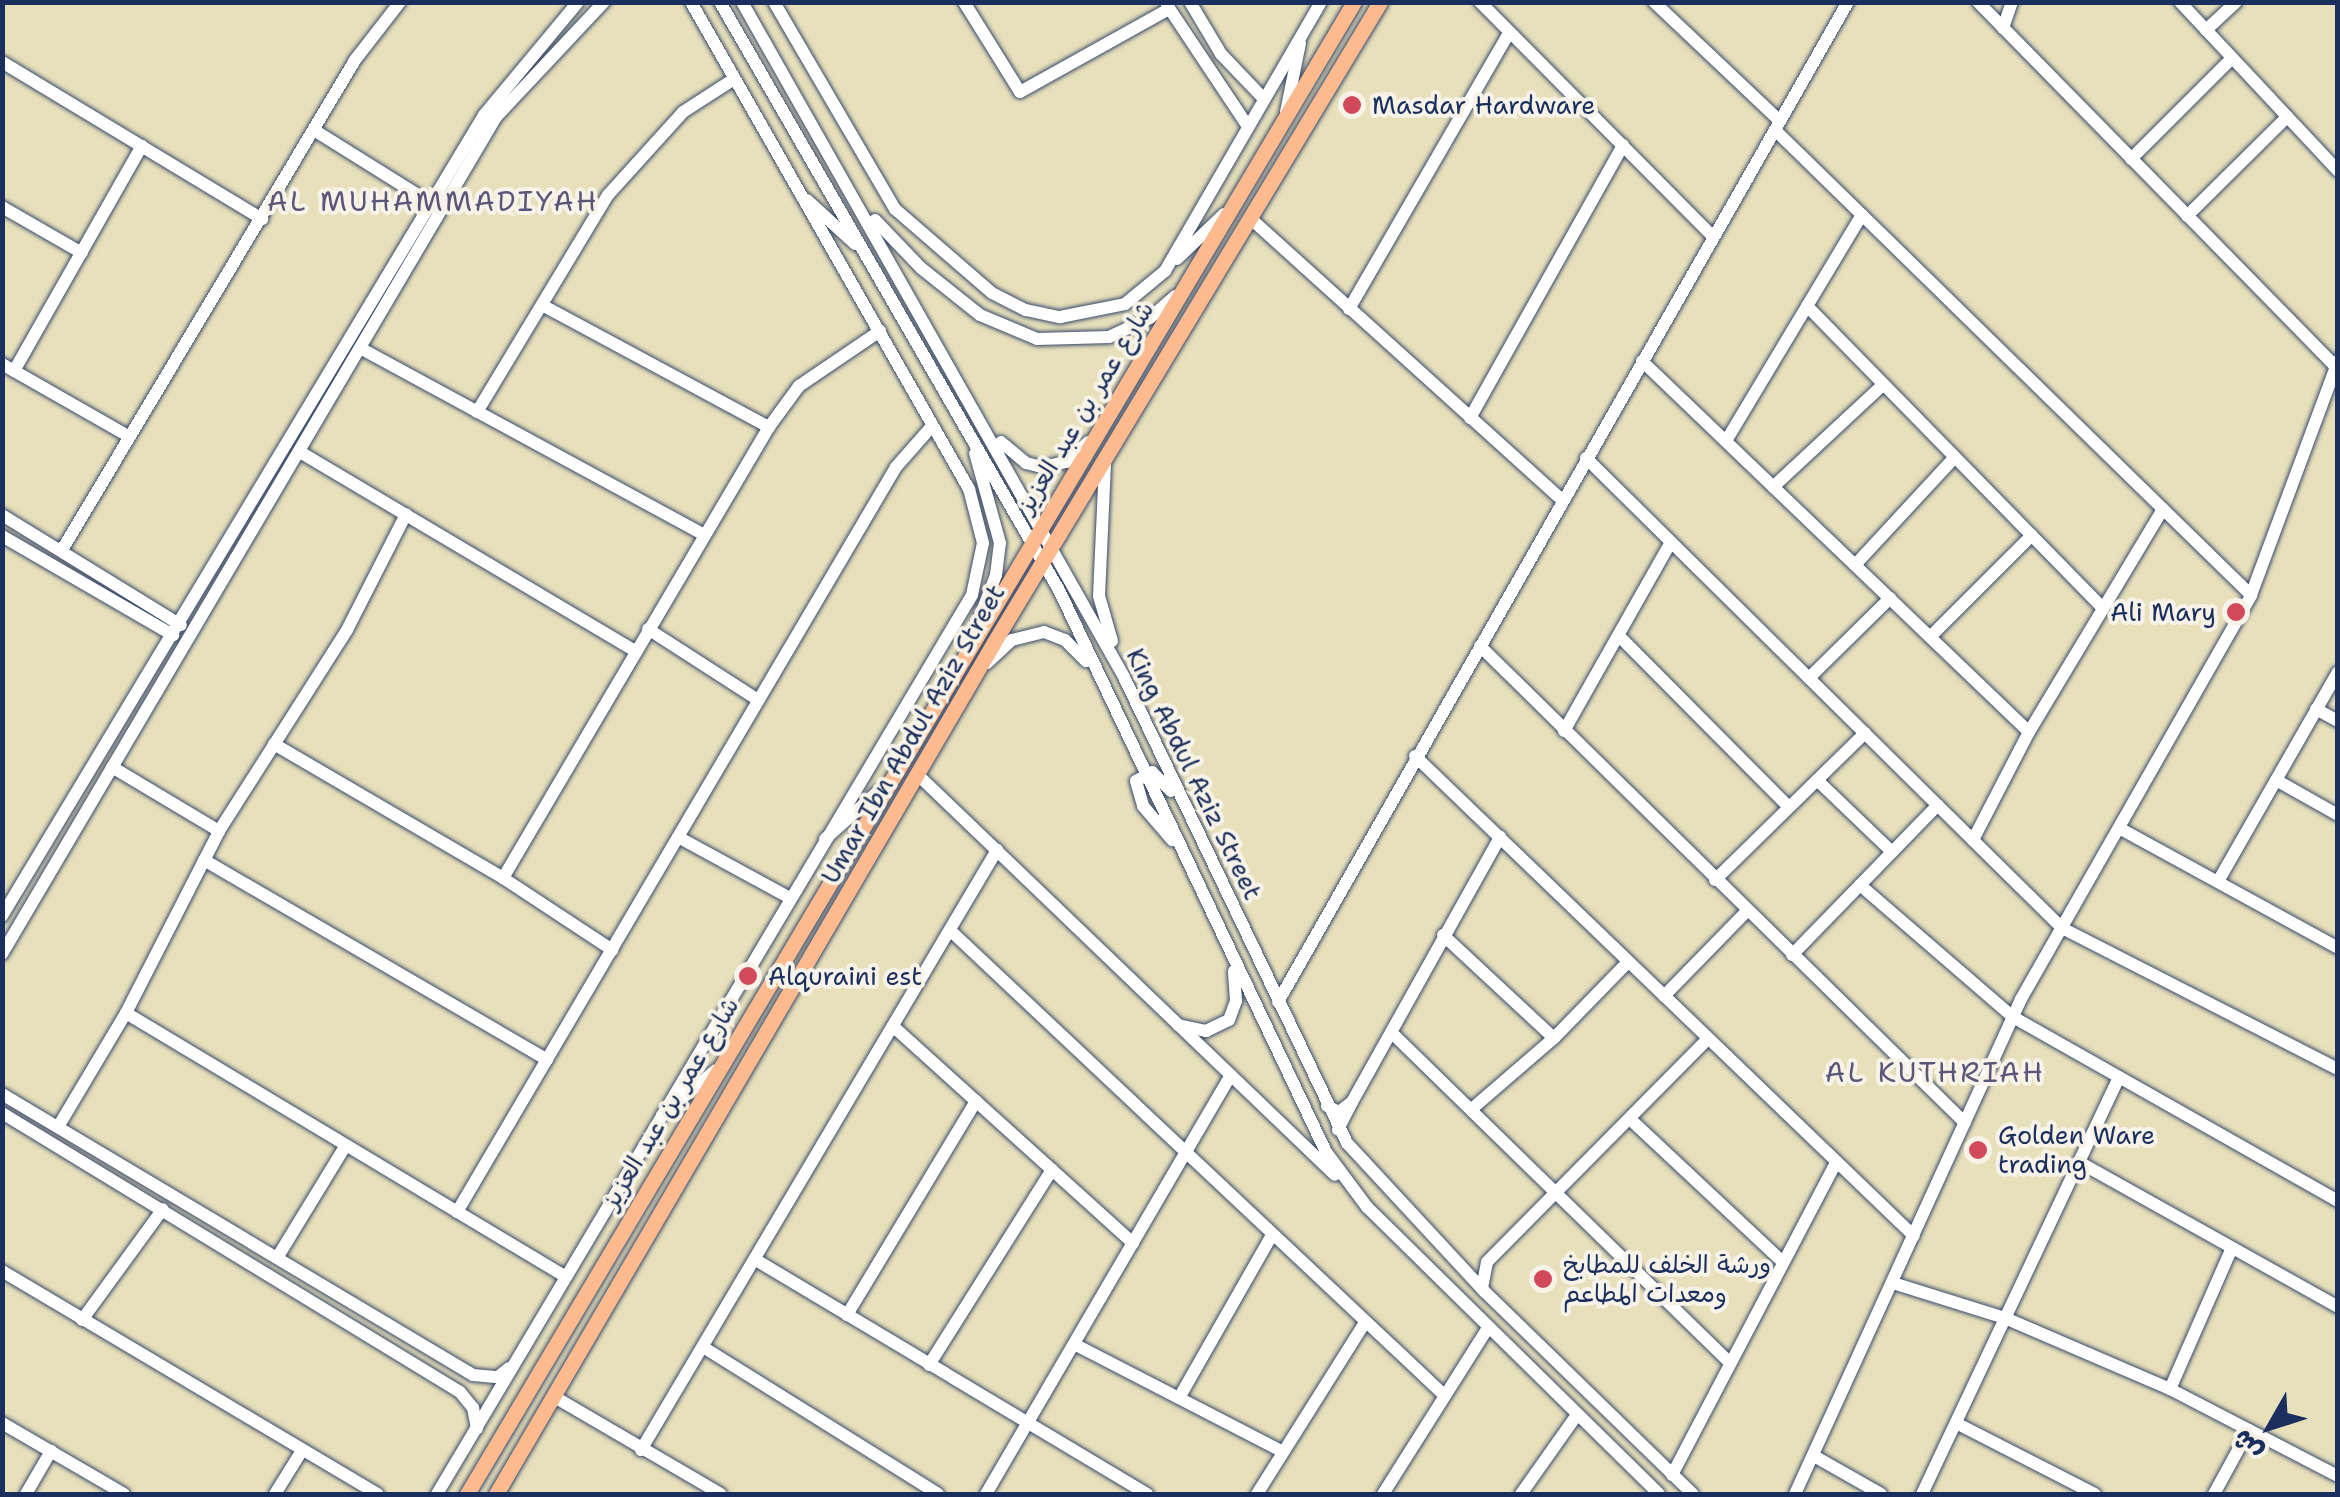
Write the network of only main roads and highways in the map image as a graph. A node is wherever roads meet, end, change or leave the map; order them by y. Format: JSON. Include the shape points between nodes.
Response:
{"nodes":[{"id":1,"x":1354,"y":2,"type":"edge"},
{"id":2,"x":1380,"y":2,"type":"edge"},
{"id":3,"x":1270,"y":144,"type":"junction"},
{"id":4,"x":1250,"y":218,"type":"junction"},
{"id":5,"x":468,"y":1494,"type":"edge"},
{"id":6,"x":496,"y":1494,"type":"edge"}],
"edges":[{"from":1,"to":3,"type":"main road","name":"شارع عمر بن عبد العزيز"},
{"from":2,"to":4,"type":"main road","name":"Umar Ibn Abdul Aziz Street"},
{"from":3,"to":4,"type":"main road","via":[[1243,207]]},
{"from":3,"to":5,"type":"main road","name":"شارع عمر بن عبد العزيز"},
{"from":4,"to":6,"type":"main road","name":"Umar Ibn Abdul Aziz Street"}]}
